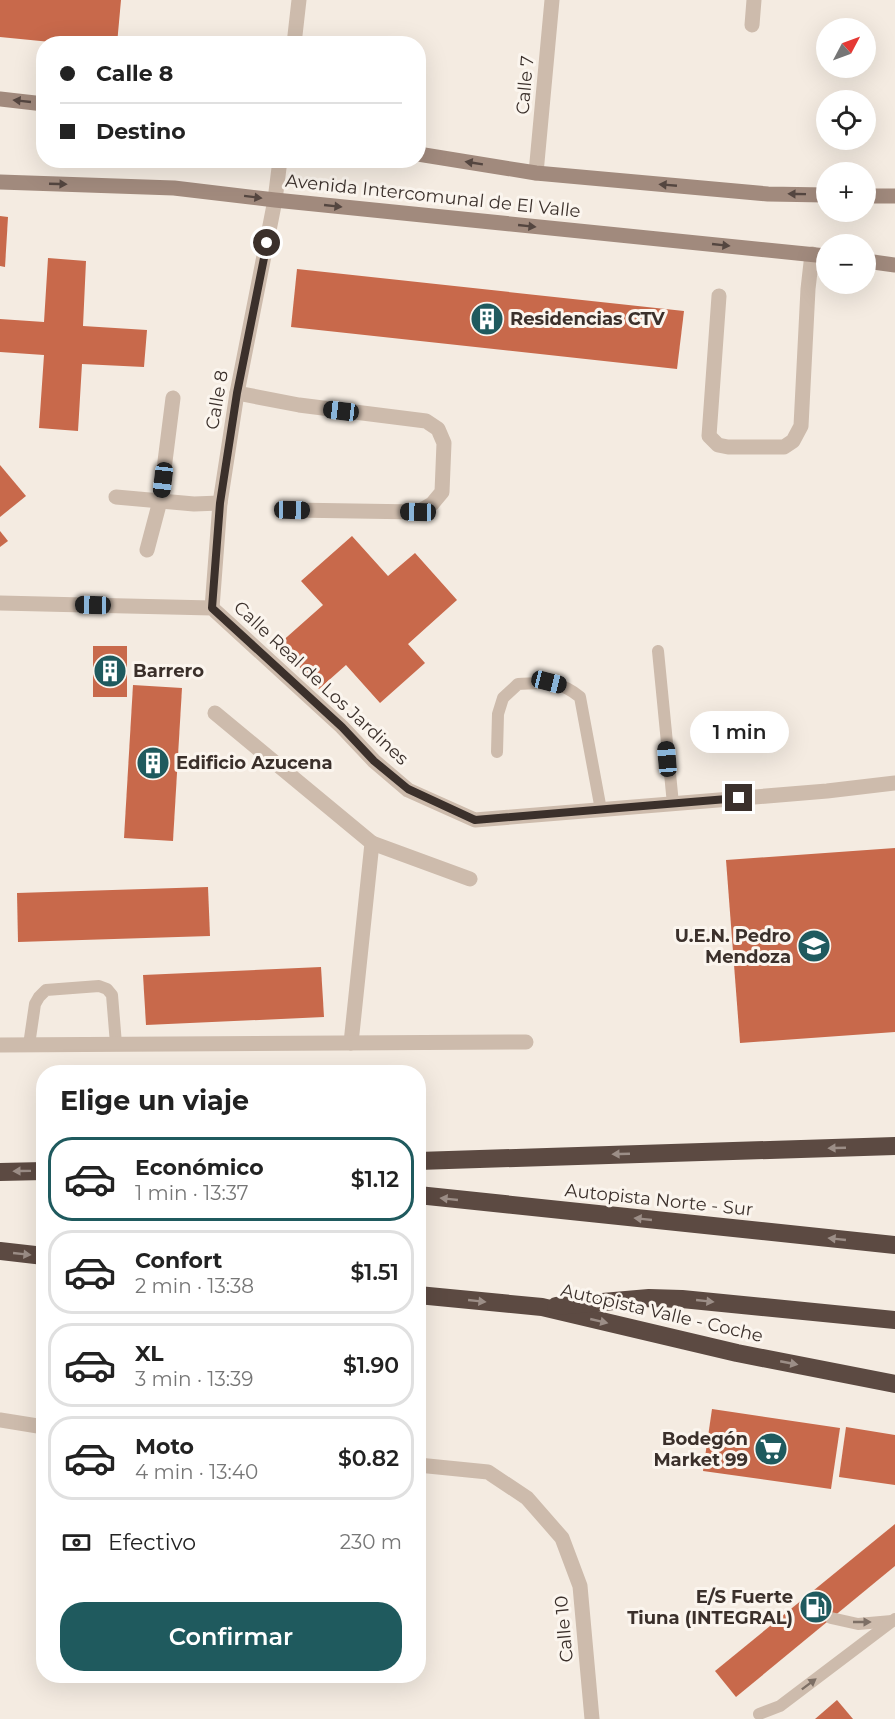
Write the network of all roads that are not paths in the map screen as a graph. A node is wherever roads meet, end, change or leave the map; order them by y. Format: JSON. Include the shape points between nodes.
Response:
{"nodes":[{"id":1,"x":300,"y":0,"type":"edge"},
{"id":2,"x":552,"y":0,"type":"edge"},
{"id":3,"x":754,"y":0,"type":"edge"},
{"id":4,"x":752,"y":25,"type":"dead end"},
{"id":5,"x":295,"y":36,"type":"edge"},
{"id":6,"x":0,"y":99,"type":"edge"},
{"id":7,"x":36,"y":103,"type":"edge"},
{"id":8,"x":426,"y":155,"type":"edge"},
{"id":9,"x":279,"y":168,"type":"edge"},
{"id":10,"x":536,"y":173,"type":"junction"},
{"id":11,"x":0,"y":182,"type":"edge"},
{"id":12,"x":816,"y":195,"type":"edge"},
{"id":13,"x":876,"y":196,"type":"edge"},
{"id":14,"x":895,"y":196,"type":"edge"},
{"id":15,"x":275,"y":200,"type":"junction"},
{"id":16,"x":816,"y":255,"type":"edge"},
{"id":17,"x":876,"y":262,"type":"edge"},
{"id":18,"x":816,"y":264,"type":"edge"},
{"id":19,"x":895,"y":264,"type":"edge"},
{"id":20,"x":719,"y":296,"type":"dead end"},
{"id":21,"x":237,"y":393,"type":"junction"},
{"id":22,"x":173,"y":398,"type":"dead end"},
{"id":23,"x":116,"y":497,"type":"dead end"},
{"id":24,"x":160,"y":501,"type":"junction"},
{"id":25,"x":220,"y":503,"type":"junction"},
{"id":26,"x":292,"y":510,"type":"dead end"},
{"id":27,"x":147,"y":550,"type":"dead end"},
{"id":28,"x":0,"y":603,"type":"edge"},
{"id":29,"x":212,"y":608,"type":"junction"},
{"id":30,"x":658,"y":651,"type":"dead end"},
{"id":31,"x":216,"y":712,"type":"dead end"},
{"id":32,"x":497,"y":752,"type":"dead end"},
{"id":33,"x":895,"y":783,"type":"edge"},
{"id":34,"x":673,"y":804,"type":"junction"},
{"id":35,"x":602,"y":810,"type":"junction"},
{"id":36,"x":372,"y":843,"type":"junction"},
{"id":37,"x":470,"y":879,"type":"dead end"},
{"id":38,"x":526,"y":1042,"type":"dead end"},
{"id":39,"x":351,"y":1043,"type":"junction"},
{"id":40,"x":29,"y":1044,"type":"junction"},
{"id":41,"x":116,"y":1044,"type":"junction"},
{"id":42,"x":0,"y":1045,"type":"edge"},
{"id":43,"x":895,"y":1146,"type":"edge"},
{"id":44,"x":426,"y":1161,"type":"edge"},
{"id":45,"x":36,"y":1171,"type":"edge"},
{"id":46,"x":0,"y":1172,"type":"edge"},
{"id":47,"x":426,"y":1196,"type":"edge"},
{"id":48,"x":895,"y":1245,"type":"edge"},
{"id":49,"x":0,"y":1251,"type":"edge"},
{"id":50,"x":36,"y":1255,"type":"edge"},
{"id":51,"x":426,"y":1296,"type":"edge"},
{"id":52,"x":542,"y":1307,"type":"junction"},
{"id":53,"x":895,"y":1320,"type":"edge"},
{"id":54,"x":895,"y":1384,"type":"edge"},
{"id":55,"x":0,"y":1420,"type":"edge"},
{"id":56,"x":36,"y":1425,"type":"edge"},
{"id":57,"x":426,"y":1466,"type":"edge"},
{"id":58,"x":831,"y":1618,"type":"dead end"},
{"id":59,"x":894,"y":1620,"type":"edge"},
{"id":60,"x":759,"y":1714,"type":"dead end"},
{"id":61,"x":592,"y":1719,"type":"edge"}],
"edges":[{"from":1,"to":5,"type":"street"},
{"from":2,"to":10,"type":"street","name":"Calle 7"},
{"from":3,"to":4,"type":"street"},
{"from":7,"to":6,"type":"main road","one_way":true},
{"from":10,"to":8,"type":"main road","name":"Avenida Intercomunal de El Valle","one_way":true},
{"from":9,"to":15,"type":"street","name":"Calle 8"},
{"from":12,"to":10,"type":"main road","name":"Avenida Intercomunal de El Valle","one_way":true},
{"from":11,"to":15,"type":"main road","name":"Avenida Intercomunal de El Valle","one_way":true,"via":[[174,188]]},
{"from":13,"to":14,"type":"main road"},
{"from":15,"to":16,"type":"main road","name":"Avenida Intercomunal de El Valle","one_way":true},
{"from":15,"to":21,"type":"street","name":"Calle 8"},
{"from":17,"to":19,"type":"main road"},
{"from":18,"to":20,"type":"street","via":[[808,289],[801,426],[793,441],[784,447],[728,447],[718,445],[709,436]]},
{"from":21,"to":25,"type":"street","name":"Calle 8"},
{"from":21,"to":26,"type":"street","via":[[426,421],[438,429],[444,443],[442,492],[418,512]]},
{"from":22,"to":24,"type":"street"},
{"from":23,"to":24,"type":"street"},
{"from":24,"to":25,"type":"street"},
{"from":24,"to":27,"type":"street"},
{"from":25,"to":29,"type":"street","name":"Calle 8"},
{"from":28,"to":29,"type":"street","name":"Calle Real de Los Jardines"},
{"from":29,"to":35,"type":"street","name":"Calle Real de Los Jardines","via":[[408,789],[475,820]]},
{"from":30,"to":34,"type":"lane"},
{"from":31,"to":36,"type":"street"},
{"from":32,"to":35,"type":"lane","via":[[498,714],[503,698],[518,684],[549,682],[568,687],[580,697]]},
{"from":33,"to":34,"type":"street","name":"Calle Real de Los Jardines"},
{"from":34,"to":35,"type":"street","name":"Calle Real de Los Jardines"},
{"from":36,"to":37,"type":"street"},
{"from":36,"to":39,"type":"street"},
{"from":38,"to":39,"type":"street"},
{"from":39,"to":41,"type":"street"},
{"from":40,"to":41,"type":"street"},
{"from":40,"to":41,"type":"lane","via":[[35,1004],[46,990],[99,986],[112,995]]},
{"from":40,"to":42,"type":"street"},
{"from":43,"to":44,"type":"highway","one_way":true},
{"from":45,"to":46,"type":"highway","one_way":true},
{"from":48,"to":47,"type":"highway","name":"Autopista Norte - Sur","one_way":true},
{"from":49,"to":50,"type":"highway","one_way":true},
{"from":51,"to":52,"type":"highway","name":"Autopista Valle - Coche","one_way":true},
{"from":52,"to":53,"type":"highway","one_way":true,"via":[[682,1299]]},
{"from":52,"to":54,"type":"highway","name":"Autopista Valle - Coche","one_way":true,"via":[[737,1353]]},
{"from":55,"to":56,"type":"street"},
{"from":57,"to":61,"type":"street","name":"Calle 10","via":[[488,1472],[527,1498],[562,1538],[580,1586]]},
{"from":58,"to":59,"type":"lane","one_way":true,"via":[[858,1624]]},
{"from":60,"to":59,"type":"lane","one_way":true,"via":[[780,1706]]}]}
